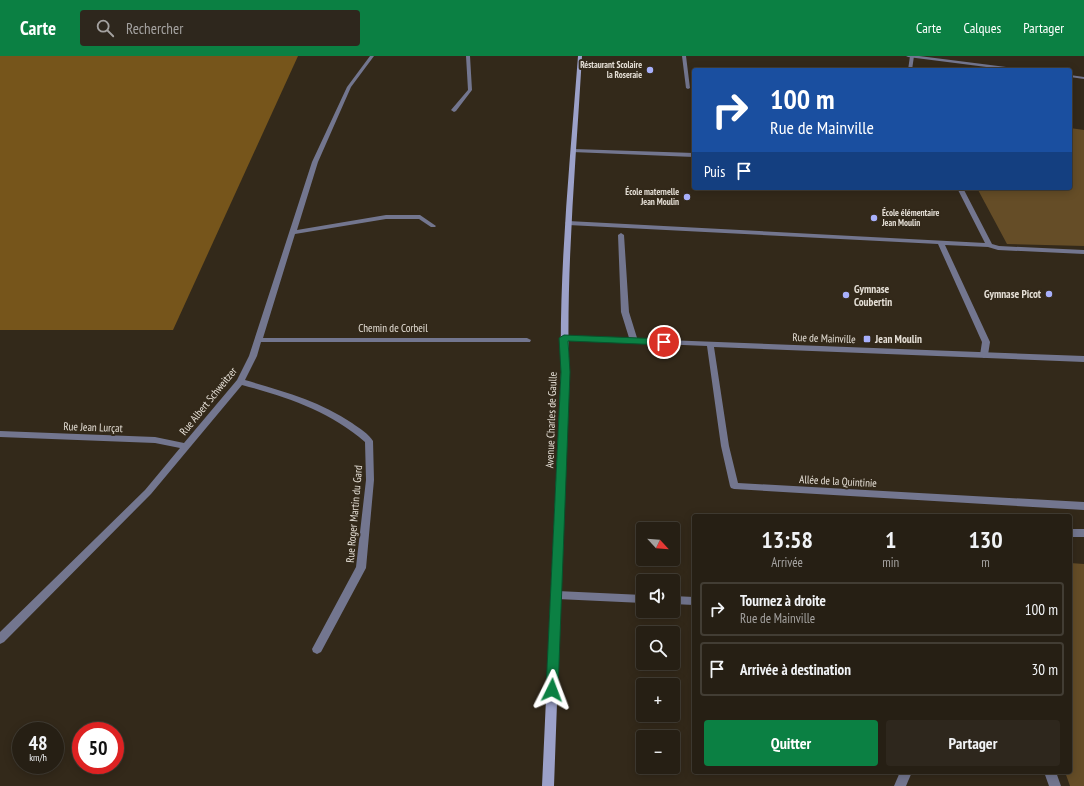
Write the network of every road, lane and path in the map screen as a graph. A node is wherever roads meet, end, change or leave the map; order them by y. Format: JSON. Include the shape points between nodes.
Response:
{"nodes":[{"id":1,"x":372,"y":56,"type":"edge"},
{"id":2,"x":468,"y":56,"type":"edge"},
{"id":3,"x":580,"y":56,"type":"edge"},
{"id":4,"x":684,"y":56,"type":"edge"},
{"id":5,"x":908,"y":56,"type":"edge"},
{"id":6,"x":912,"y":56,"type":"edge"},
{"id":7,"x":910,"y":68,"type":"edge"},
{"id":8,"x":1006,"y":68,"type":"edge"},
{"id":9,"x":1072,"y":76,"type":"edge"},
{"id":10,"x":1084,"y":78,"type":"edge"},
{"id":11,"x":688,"y":88,"type":"dead end"},
{"id":12,"x":454,"y":110,"type":"dead end"},
{"id":13,"x":574,"y":151,"type":"junction"},
{"id":14,"x":692,"y":155,"type":"edge"},
{"id":15,"x":961,"y":190,"type":"edge"},
{"id":16,"x":568,"y":223,"type":"junction"},
{"id":17,"x":433,"y":226,"type":"dead end"},
{"id":18,"x":293,"y":232,"type":"junction"},
{"id":19,"x":621,"y":235,"type":"dead end"},
{"id":20,"x":941,"y":242,"type":"junction"},
{"id":21,"x":989,"y":245,"type":"junction"},
{"id":22,"x":1084,"y":252,"type":"edge"},
{"id":23,"x":564,"y":338,"type":"junction"},
{"id":24,"x":258,"y":340,"type":"junction"},
{"id":25,"x":527,"y":340,"type":"dead end"},
{"id":26,"x":634,"y":341,"type":"junction"},
{"id":27,"x":710,"y":344,"type":"junction"},
{"id":28,"x":984,"y":355,"type":"junction"},
{"id":29,"x":1084,"y":359,"type":"edge"},
{"id":30,"x":240,"y":382,"type":"junction"},
{"id":31,"x":0,"y":434,"type":"edge"},
{"id":32,"x":185,"y":446,"type":"junction"},
{"id":33,"x":1084,"y":506,"type":"edge"},
{"id":34,"x":1072,"y":533,"type":"edge"},
{"id":35,"x":1084,"y":533,"type":"edge"},
{"id":36,"x":557,"y":595,"type":"junction"},
{"id":37,"x":636,"y":599,"type":"edge"},
{"id":38,"x":680,"y":600,"type":"edge"},
{"id":39,"x":692,"y":601,"type":"edge"},
{"id":40,"x":0,"y":639,"type":"edge"},
{"id":41,"x":317,"y":649,"type":"dead end"},
{"id":42,"x":905,"y":774,"type":"edge"},
{"id":43,"x":1051,"y":774,"type":"edge"},
{"id":44,"x":548,"y":786,"type":"edge"},
{"id":45,"x":900,"y":786,"type":"edge"},
{"id":46,"x":1054,"y":786,"type":"edge"}],
"edges":[{"from":1,"to":18,"type":"street","name":"Rue Albert Schweitzer","via":[[349,87],[332,123],[303,195]]},
{"from":2,"to":12,"type":"street","via":[[470,90]]},
{"from":3,"to":13,"type":"main road","name":"Avenue Charles de Gaulle"},
{"from":4,"to":11,"type":"street"},
{"from":5,"to":6,"type":"street"},
{"from":6,"to":7,"type":"street"},
{"from":6,"to":8,"type":"street"},
{"from":9,"to":10,"type":"street"},
{"from":13,"to":14,"type":"street"},
{"from":13,"to":16,"type":"main road","name":"Avenue Charles de Gaulle"},
{"from":15,"to":21,"type":"street"},
{"from":16,"to":20,"type":"street"},
{"from":16,"to":23,"type":"main road","name":"Avenue Charles de Gaulle"},
{"from":17,"to":18,"type":"street","via":[[420,217],[386,217]]},
{"from":18,"to":24,"type":"street","name":"Rue Albert Schweitzer"},
{"from":19,"to":26,"type":"street","via":[[625,312]]},
{"from":20,"to":21,"type":"street"},
{"from":20,"to":28,"type":"street","via":[[986,342]]},
{"from":21,"to":22,"type":"street","via":[[998,248]]},
{"from":23,"to":26,"type":"street","name":"Rue de Mainville"},
{"from":23,"to":36,"type":"main road","name":"Avenue Charles de Gaulle","via":[[566,372]]},
{"from":24,"to":25,"type":"street","name":"Chemin de Corbeil"},
{"from":24,"to":30,"type":"street","name":"Rue Albert Schweitzer","via":[[248,369]]},
{"from":26,"to":27,"type":"street","name":"Rue de Mainville"},
{"from":27,"to":28,"type":"street","name":"Rue de Mainville"},
{"from":27,"to":33,"type":"street","name":"Allée de la Quintinie","via":[[725,446],[734,486]]},
{"from":28,"to":29,"type":"street","name":"Rue de Mainville"},
{"from":30,"to":32,"type":"street","name":"Rue Albert Schweitzer"},
{"from":30,"to":41,"type":"street","name":"Rue Roger Martin du Gard","via":[[292,397],[355,427],[369,441],[370,480],[361,568]]},
{"from":31,"to":32,"type":"street","name":"Rue Jean Lurçat","via":[[155,440]]},
{"from":32,"to":40,"type":"street","name":"Rue Albert Schweitzer","via":[[148,492]]},
{"from":34,"to":35,"type":"street"},
{"from":36,"to":37,"type":"street"},
{"from":36,"to":44,"type":"main road","name":"Avenue Charles de Gaulle"},
{"from":38,"to":39,"type":"street"},
{"from":42,"to":45,"type":"street"},
{"from":43,"to":46,"type":"street"}]}
